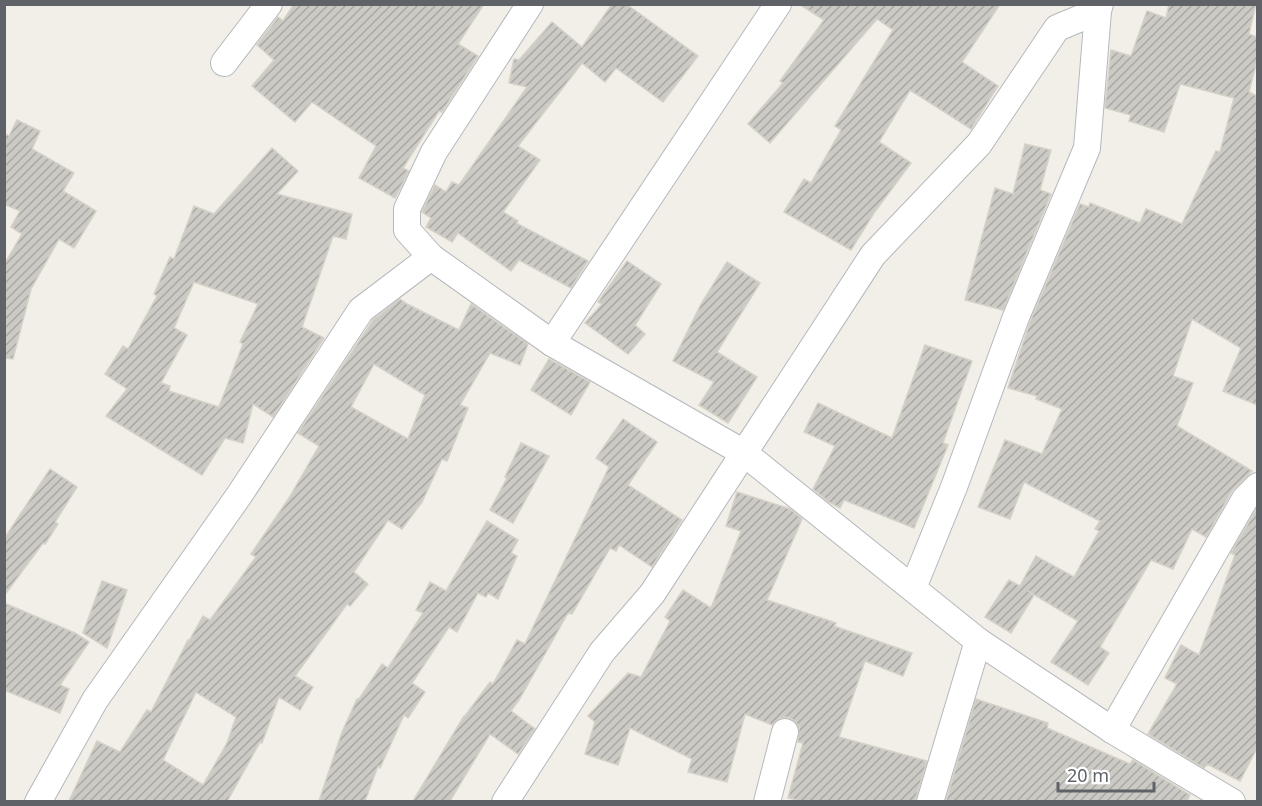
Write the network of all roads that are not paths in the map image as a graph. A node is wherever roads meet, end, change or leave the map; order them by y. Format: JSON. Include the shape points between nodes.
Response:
{"nodes":[{"id":1,"x":269,"y":4,"type":"edge"},
{"id":2,"x":530,"y":4,"type":"edge"},
{"id":3,"x":778,"y":4,"type":"edge"},
{"id":4,"x":1099,"y":8,"type":"edge"},
{"id":5,"x":224,"y":63,"type":"dead end"},
{"id":6,"x":431,"y":257,"type":"junction"},
{"id":7,"x":552,"y":343,"type":"junction"},
{"id":8,"x":744,"y":453,"type":"junction"},
{"id":9,"x":1257,"y":486,"type":"edge"},
{"id":10,"x":913,"y":588,"type":"junction"},
{"id":11,"x":978,"y":641,"type":"junction"},
{"id":12,"x":1112,"y":730,"type":"junction"},
{"id":13,"x":785,"y":732,"type":"dead end"},
{"id":14,"x":38,"y":801,"type":"edge"},
{"id":15,"x":505,"y":801,"type":"edge"},
{"id":16,"x":767,"y":801,"type":"edge"},
{"id":17,"x":930,"y":801,"type":"edge"},
{"id":18,"x":1232,"y":801,"type":"edge"}],
"edges":[{"from":1,"to":5,"type":"street"},
{"from":2,"to":6,"type":"street","via":[[434,152],[407,209],[407,230]]},
{"from":3,"to":7,"type":"street"},
{"from":4,"to":8,"type":"street","via":[[1057,28],[979,144],[873,255]]},
{"from":4,"to":10,"type":"street","via":[[1087,148],[1016,317]]},
{"from":6,"to":7,"type":"street"},
{"from":6,"to":14,"type":"street","via":[[361,310],[240,494],[96,700]]},
{"from":7,"to":8,"type":"street"},
{"from":8,"to":10,"type":"street"},
{"from":8,"to":15,"type":"street","via":[[652,594],[602,652]]},
{"from":9,"to":12,"type":"street","via":[[1245,499]]},
{"from":10,"to":11,"type":"street"},
{"from":11,"to":12,"type":"street"},
{"from":11,"to":17,"type":"street"},
{"from":12,"to":18,"type":"street"},
{"from":13,"to":16,"type":"street"}]}
